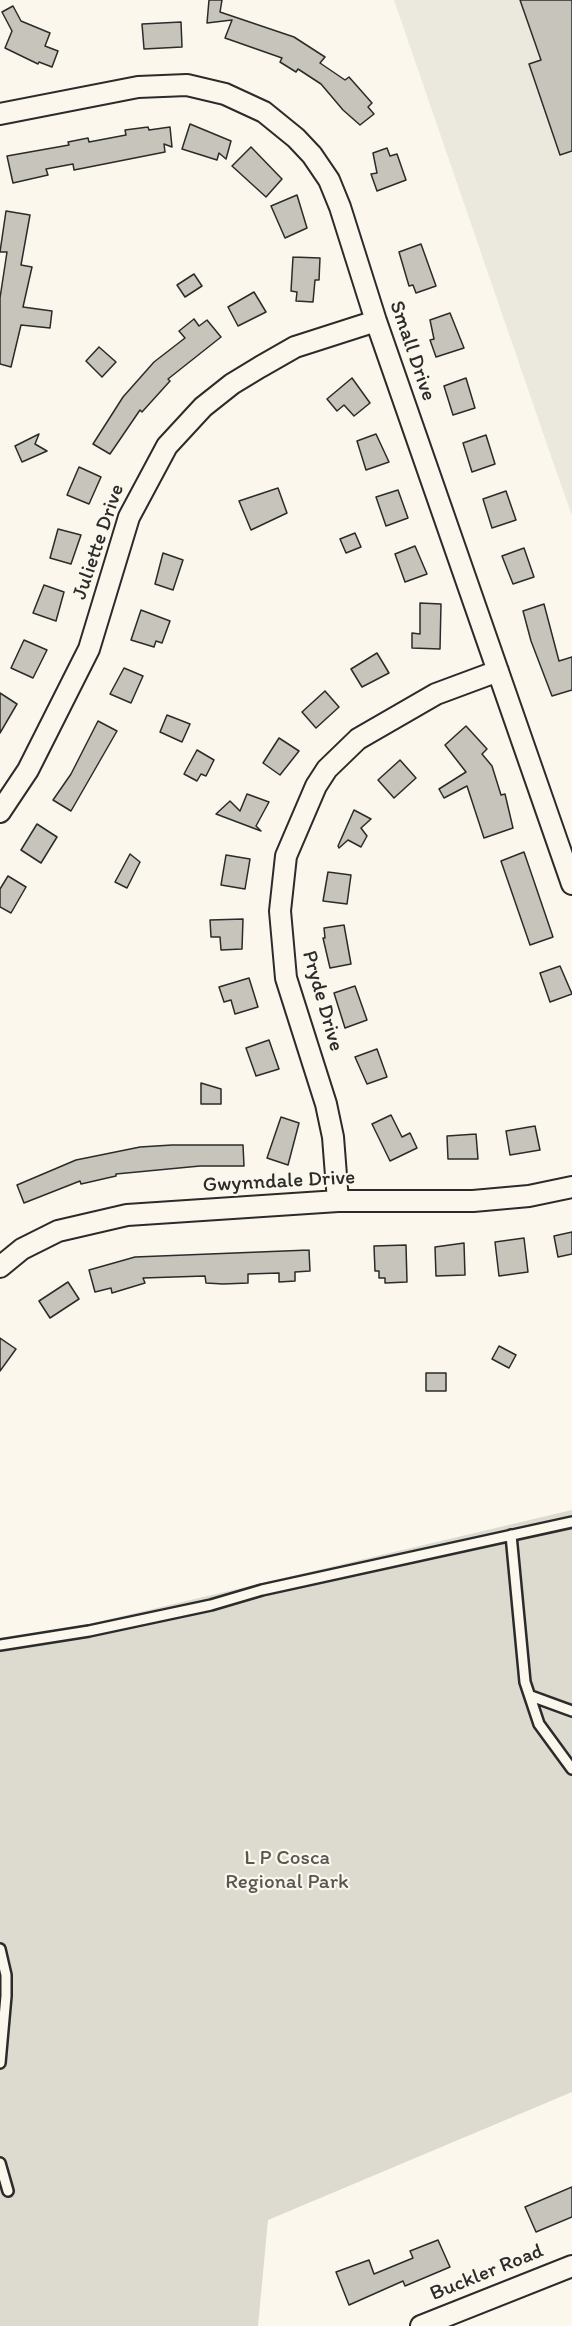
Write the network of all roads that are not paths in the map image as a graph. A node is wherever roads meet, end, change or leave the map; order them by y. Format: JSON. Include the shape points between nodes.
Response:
{"nodes":[{"id":1,"x":0,"y":114,"type":"edge"},
{"id":2,"x":376,"y":321,"type":"junction"},
{"id":3,"x":498,"y":671,"type":"junction"},
{"id":4,"x":0,"y":812,"type":"edge"},
{"id":5,"x":572,"y":884,"type":"edge"},
{"id":6,"x":572,"y":1187,"type":"edge"},
{"id":7,"x":338,"y":1201,"type":"junction"},
{"id":8,"x":0,"y":1268,"type":"edge"},
{"id":9,"x":572,"y":1522,"type":"edge"},
{"id":10,"x":511,"y":1535,"type":"junction"},
{"id":11,"x":0,"y":1645,"type":"edge"},
{"id":12,"x":531,"y":1696,"type":"junction"},
{"id":13,"x":572,"y":1711,"type":"edge"},
{"id":14,"x":572,"y":1769,"type":"edge"},
{"id":15,"x":0,"y":1949,"type":"edge"},
{"id":16,"x":0,"y":2063,"type":"edge"},
{"id":17,"x":0,"y":2163,"type":"edge"},
{"id":18,"x":8,"y":2191,"type":"dead end"},
{"id":19,"x":572,"y":2265,"type":"edge"},
{"id":20,"x":421,"y":2326,"type":"edge"}],
"edges":[{"from":1,"to":2,"type":"street","name":"Small Drive","via":[[163,84],[206,88],[264,112],[296,138],[329,180]]},
{"from":2,"to":3,"type":"street","name":"Small Drive"},
{"from":2,"to":4,"type":"street","name":"Juliette Drive","via":[[305,343],[260,367],[203,407],[167,446],[129,517],[89,649],[28,770]]},
{"from":3,"to":5,"type":"street","name":"Small Drive"},
{"from":3,"to":7,"type":"street","name":"Pryde Drive","via":[[436,694],[358,739],[327,769],[316,786],[286,856],[280,911],[286,978],[326,1104]]},
{"from":6,"to":7,"type":"street","name":"Gwynndale Drive","via":[[530,1196],[472,1201]]},
{"from":7,"to":8,"type":"street","name":"Gwynndale Drive","via":[[176,1210],[92,1221],[39,1239]]},
{"from":9,"to":10,"type":"lane"},
{"from":10,"to":11,"type":"lane","via":[[189,1610]]},
{"from":10,"to":12,"type":"lane","via":[[523,1673]]},
{"from":12,"to":13,"type":"lane"},
{"from":12,"to":14,"type":"lane","via":[[539,1724]]},
{"from":15,"to":16,"type":"lane","via":[[6,1996]]},
{"from":17,"to":18,"type":"lane"},
{"from":19,"to":20,"type":"street","name":"Buckler Road"}]}
